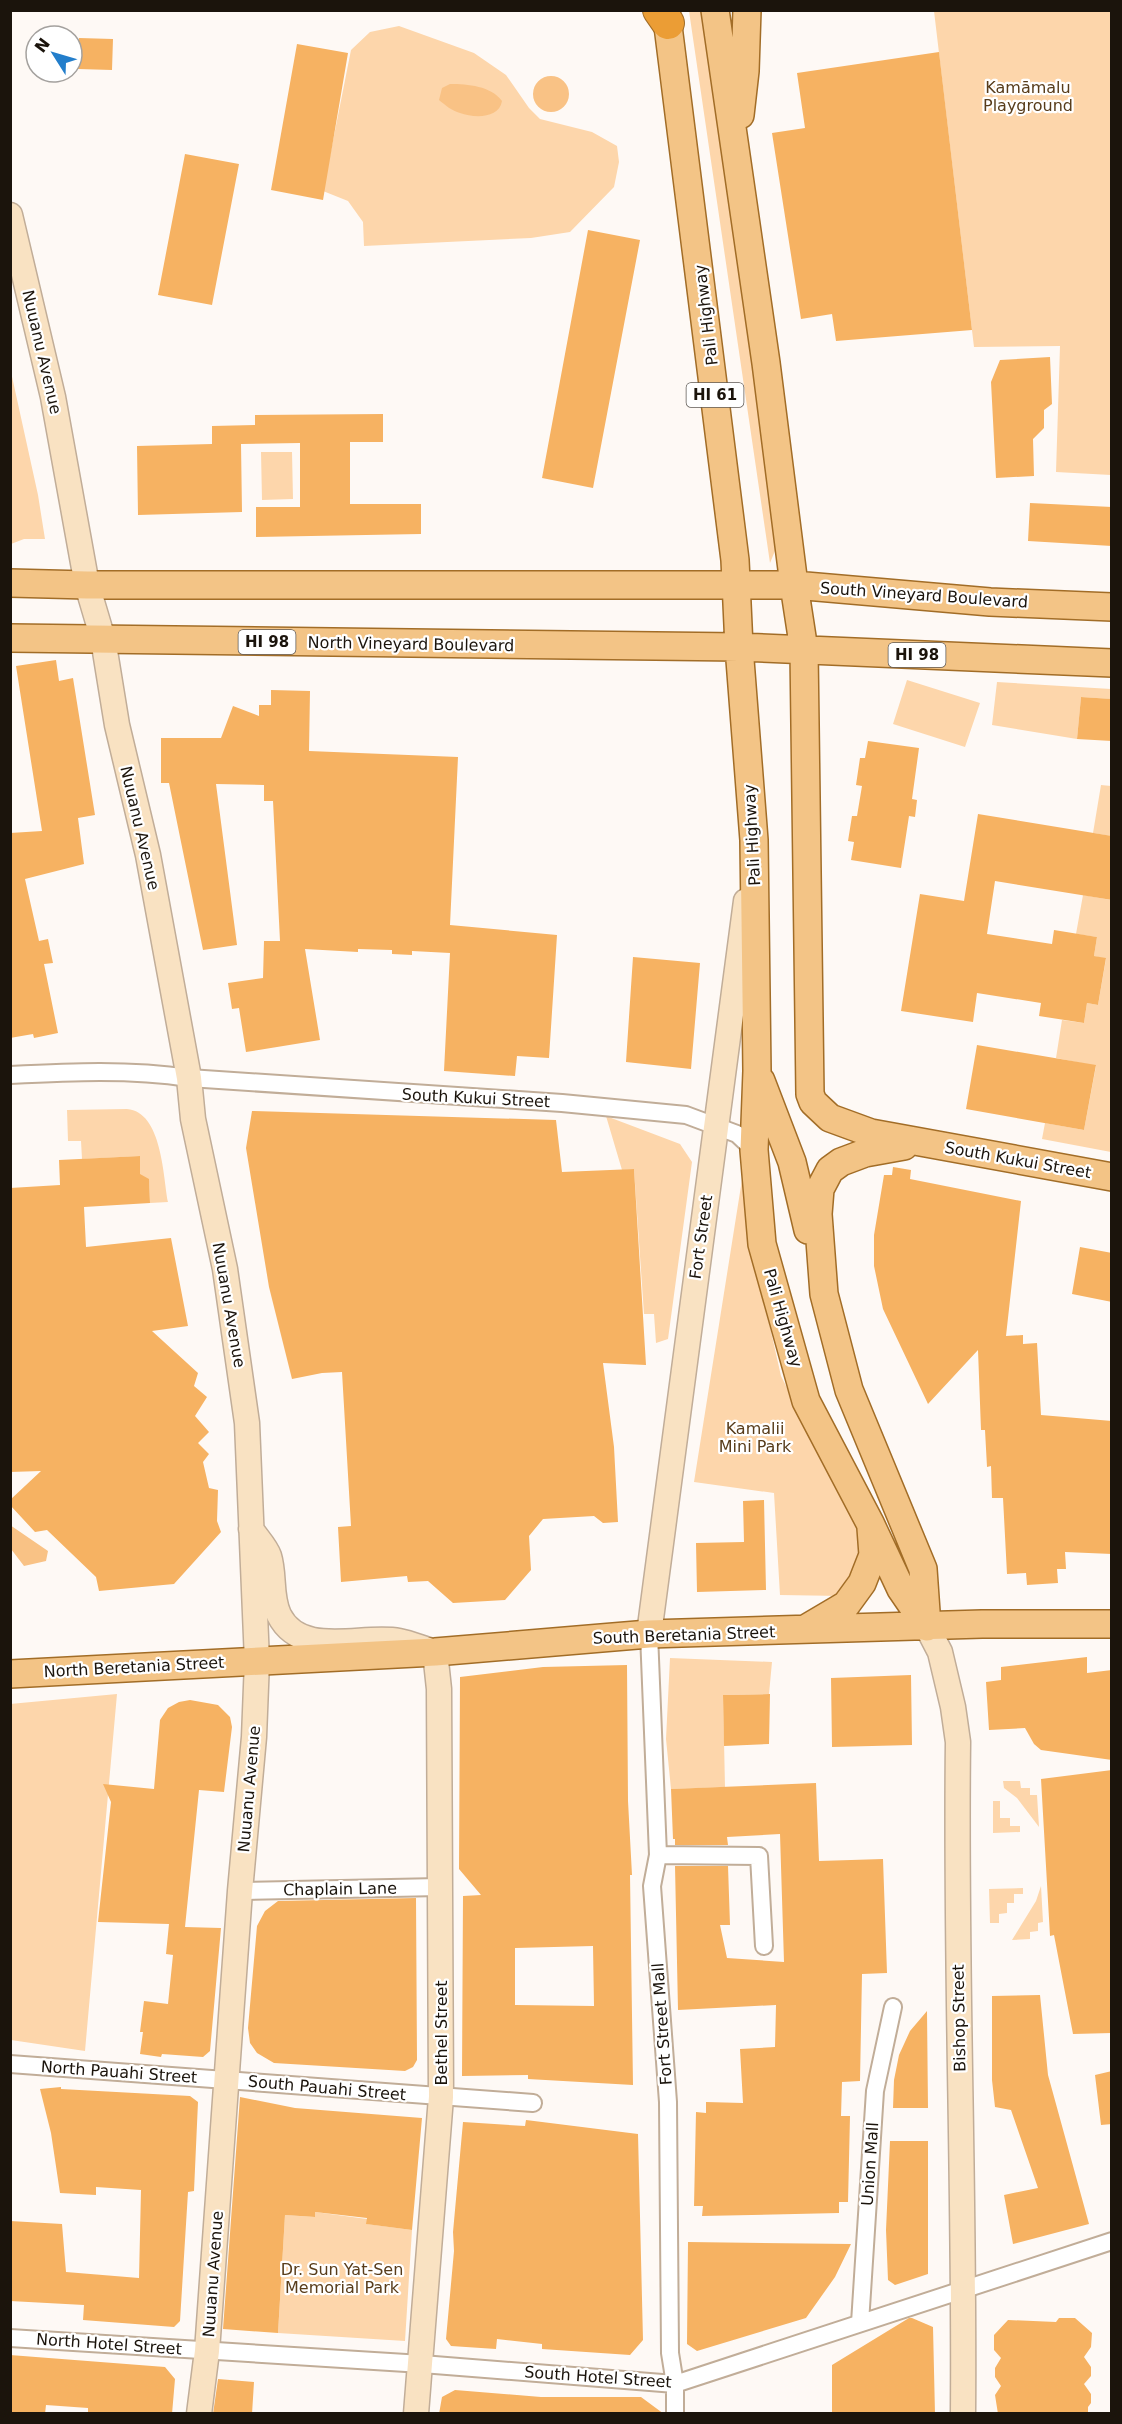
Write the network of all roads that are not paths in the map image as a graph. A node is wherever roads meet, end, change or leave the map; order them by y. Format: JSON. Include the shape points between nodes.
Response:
{"nodes":[{"id":1,"x":721,"y":10,"type":"edge"},
{"id":2,"x":747,"y":10,"type":"edge"},
{"id":3,"x":715,"y":11,"type":"edge"},
{"id":4,"x":664,"y":15,"type":"edge"},
{"id":5,"x":736,"y":149,"type":"junction"},
{"id":6,"x":10,"y":215,"type":"edge"},
{"id":7,"x":10,"y":583,"type":"edge"},
{"id":8,"x":737,"y":584,"type":"junction"},
{"id":9,"x":87,"y":585,"type":"junction"},
{"id":10,"x":794,"y":585,"type":"junction"},
{"id":11,"x":1112,"y":607,"type":"edge"},
{"id":12,"x":10,"y":638,"type":"edge"},
{"id":13,"x":103,"y":639,"type":"junction"},
{"id":14,"x":739,"y":647,"type":"junction"},
{"id":15,"x":804,"y":650,"type":"junction"},
{"id":16,"x":1112,"y":663,"type":"edge"},
{"id":17,"x":754,"y":840,"type":"junction"},
{"id":18,"x":757,"y":1071,"type":"junction"},
{"id":19,"x":10,"y":1075,"type":"edge"},
{"id":20,"x":189,"y":1078,"type":"junction"},
{"id":21,"x":716,"y":1125,"type":"junction"},
{"id":22,"x":924,"y":1143,"type":"junction"},
{"id":23,"x":754,"y":1150,"type":"junction"},
{"id":24,"x":1112,"y":1177,"type":"edge"},
{"id":25,"x":824,"y":1294,"type":"junction"},
{"id":26,"x":870,"y":1523,"type":"junction"},
{"id":27,"x":251,"y":1529,"type":"junction"},
{"id":28,"x":1112,"y":1624,"type":"edge"},
{"id":29,"x":927,"y":1627,"type":"junction"},
{"id":30,"x":803,"y":1630,"type":"junction"},
{"id":31,"x":649,"y":1634,"type":"junction"},
{"id":32,"x":435,"y":1652,"type":"junction"},
{"id":33,"x":257,"y":1661,"type":"junction"},
{"id":34,"x":10,"y":1674,"type":"edge"},
{"id":35,"x":658,"y":1855,"type":"junction"},
{"id":36,"x":440,"y":1887,"type":"junction"},
{"id":37,"x":240,"y":1891,"type":"junction"},
{"id":38,"x":764,"y":1946,"type":"dead end"},
{"id":39,"x":893,"y":2007,"type":"dead end"},
{"id":40,"x":10,"y":2064,"type":"edge"},
{"id":41,"x":228,"y":2080,"type":"junction"},
{"id":42,"x":441,"y":2097,"type":"junction"},
{"id":43,"x":533,"y":2103,"type":"dead end"},
{"id":44,"x":1112,"y":2241,"type":"edge"},
{"id":45,"x":964,"y":2291,"type":"junction"},
{"id":46,"x":860,"y":2323,"type":"junction"},
{"id":47,"x":10,"y":2338,"type":"edge"},
{"id":48,"x":207,"y":2350,"type":"junction"},
{"id":49,"x":422,"y":2364,"type":"junction"},
{"id":50,"x":675,"y":2384,"type":"junction"},
{"id":51,"x":199,"y":2414,"type":"edge"},
{"id":52,"x":417,"y":2414,"type":"edge"},
{"id":53,"x":675,"y":2414,"type":"edge"},
{"id":54,"x":963,"y":2414,"type":"edge"}],
"edges":[{"from":1,"to":3,"type":"main road"},
{"from":2,"to":5,"type":"main road","via":[[746,71]]},
{"from":3,"to":5,"type":"main road","number":"HI 61"},
{"from":4,"to":8,"type":"main road","name":"Pali Highway","number":"HI 61","via":[[695,229]]},
{"from":5,"to":10,"type":"main road","number":"HI 61"},
{"from":6,"to":9,"type":"main road","name":"Nuuanu Avenue","via":[[53,397]]},
{"from":7,"to":9,"type":"main road"},
{"from":8,"to":9,"type":"main road"},
{"from":8,"to":10,"type":"main road","name":"South Vineyard Boulevard"},
{"from":8,"to":14,"type":"main road","name":"Pali Highway","number":"HI 61"},
{"from":9,"to":13,"type":"main road","name":"Nuuanu Avenue"},
{"from":10,"to":11,"type":"main road","name":"South Vineyard Boulevard","via":[[990,602]]},
{"from":10,"to":15,"type":"main road","number":"HI 61"},
{"from":12,"to":13,"type":"main road","name":"North Vineyard Boulevard","number":"HI 98"},
{"from":13,"to":14,"type":"main road","name":"North Vineyard Boulevard","number":"HI 98"},
{"from":13,"to":20,"type":"main road","name":"Nuuanu Avenue"},
{"from":14,"to":15,"type":"main road","number":"HI 98"},
{"from":14,"to":17,"type":"main road","name":"Pali Highway"},
{"from":15,"to":16,"type":"main road","number":"HI 98"},
{"from":15,"to":22,"type":"main road","via":[[810,1094],[818,1108],[838,1122]]},
{"from":17,"to":18,"type":"main road","name":"Pali Highway"},
{"from":17,"to":21,"type":"main road","name":"Fort Street"},
{"from":18,"to":23,"type":"main road","name":"Pali Highway"},
{"from":18,"to":25,"type":"main road","via":[[792,1162]]},
{"from":19,"to":20,"type":"street","name":"South Kukui Street","via":[[150,1072]]},
{"from":20,"to":21,"type":"street","name":"South Kukui Street","via":[[562,1103],[686,1115]]},
{"from":20,"to":27,"type":"main road","name":"Nuuanu Avenue","via":[[242,1382]]},
{"from":21,"to":23,"type":"street","name":"South Kukui Street","via":[[737,1134]]},
{"from":21,"to":31,"type":"main road","name":"Fort Street"},
{"from":22,"to":24,"type":"main road","name":"South Kukui Street"},
{"from":22,"to":25,"type":"main road","via":[[852,1157],[824,1179],[818,1202]]},
{"from":23,"to":26,"type":"main road","name":"Pali Highway","via":[[762,1244],[806,1401]]},
{"from":25,"to":29,"type":"main road","via":[[849,1390],[923,1569]]},
{"from":26,"to":29,"type":"main road","name":"Pali Highway","via":[[901,1589]]},
{"from":26,"to":30,"type":"main road","via":[[873,1555],[862,1584],[846,1605]]},
{"from":27,"to":32,"type":"main road","via":[[269,1555],[273,1599],[280,1615],[298,1634],[316,1641],[398,1641]]},
{"from":27,"to":33,"type":"main road","name":"Nuuanu Avenue"},
{"from":28,"to":29,"type":"main road","name":"South Beretania Street"},
{"from":29,"to":30,"type":"main road","name":"South Beretania Street"},
{"from":29,"to":45,"type":"main road","name":"Bishop Street","via":[[940,1652],[958,1742]]},
{"from":30,"to":31,"type":"main road","name":"South Beretania Street"},
{"from":31,"to":32,"type":"main road","name":"South Beretania Street"},
{"from":31,"to":35,"type":"street","name":"Fort Street Mall"},
{"from":32,"to":33,"type":"main road","name":"South Beretania Street"},
{"from":32,"to":36,"type":"main road","name":"Bethel Street","via":[[439,1689]]},
{"from":33,"to":34,"type":"main road","name":"North Beretania Street"},
{"from":33,"to":37,"type":"main road","name":"Nuuanu Avenue"},
{"from":35,"to":38,"type":"street","via":[[759,1856]]},
{"from":35,"to":50,"type":"street","name":"Fort Street Mall","via":[[652,1886],[668,2102],[670,2353]]},
{"from":36,"to":37,"type":"street","name":"Chaplain Lane"},
{"from":36,"to":42,"type":"main road","name":"Bethel Street"},
{"from":37,"to":41,"type":"main road","name":"Nuuanu Avenue"},
{"from":39,"to":46,"type":"street","name":"Union Mall","via":[[875,2091]]},
{"from":40,"to":41,"type":"street","name":"North Pauahi Street"},
{"from":41,"to":42,"type":"street","name":"South Pauahi Street"},
{"from":41,"to":48,"type":"main road","name":"Nuuanu Avenue"},
{"from":42,"to":43,"type":"street","name":"South Pauahi Street"},
{"from":42,"to":49,"type":"main road","name":"Bethel Street"},
{"from":44,"to":45,"type":"street","name":"South Hotel Street"},
{"from":45,"to":46,"type":"street","name":"South Hotel Street"},
{"from":45,"to":54,"type":"main road","name":"Bishop Street"},
{"from":46,"to":50,"type":"street","name":"South Hotel Street"},
{"from":47,"to":48,"type":"street","name":"North Hotel Street"},
{"from":48,"to":49,"type":"street","name":"South Hotel Street"},
{"from":48,"to":51,"type":"main road","name":"Nuuanu Avenue"},
{"from":49,"to":50,"type":"street","name":"South Hotel Street"},
{"from":49,"to":52,"type":"main road","name":"Bethel Street"},
{"from":50,"to":53,"type":"street","name":"Fort Street Mall"}]}
